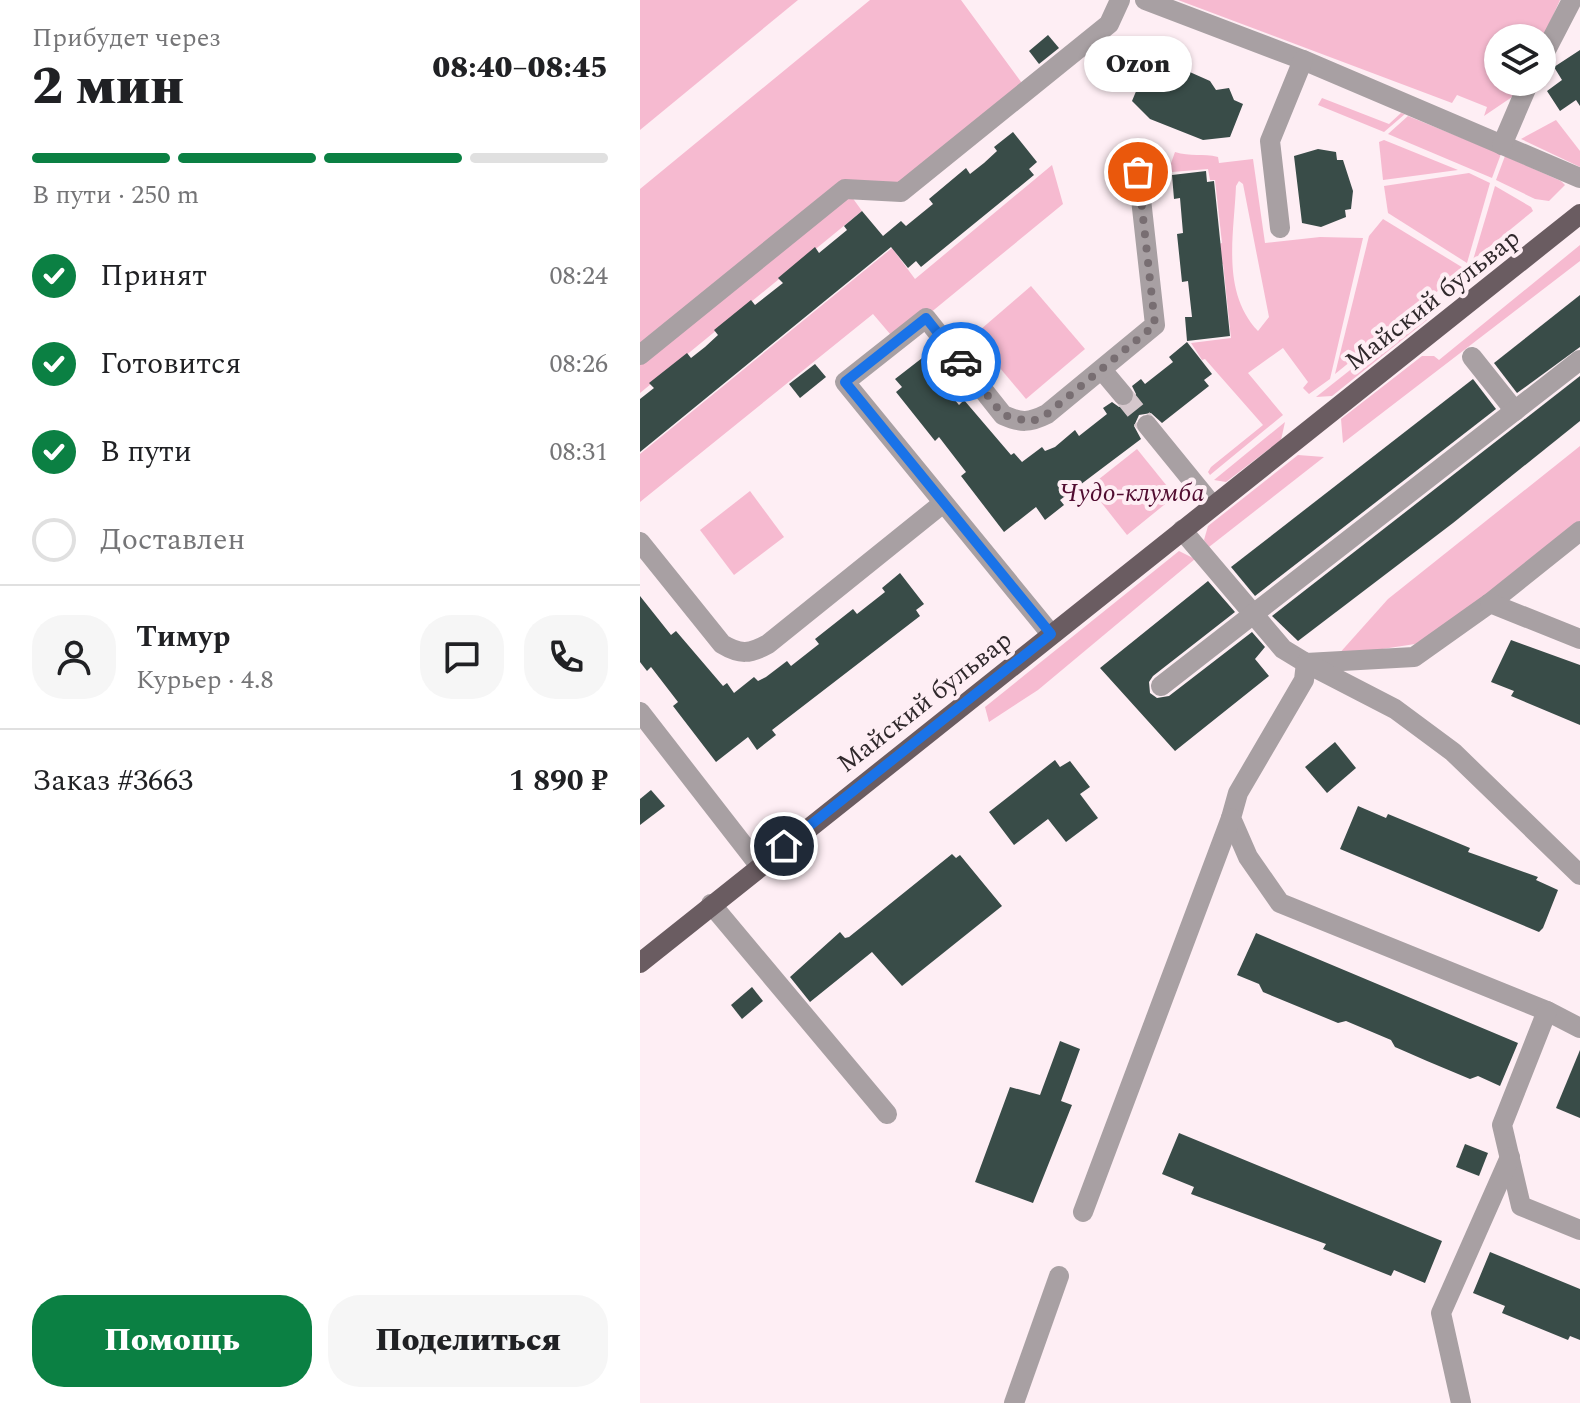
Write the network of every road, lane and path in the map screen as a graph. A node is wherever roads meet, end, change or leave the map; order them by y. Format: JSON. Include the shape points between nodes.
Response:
{"nodes":[{"id":1,"x":1120,"y":0,"type":"edge"},
{"id":2,"x":1145,"y":0,"type":"edge"},
{"id":3,"x":1572,"y":0,"type":"edge"},
{"id":4,"x":1556,"y":31,"type":"edge"},
{"id":5,"x":1303,"y":60,"type":"junction"},
{"id":6,"x":1523,"y":96,"type":"edge"},
{"id":7,"x":1502,"y":145,"type":"junction"},
{"id":8,"x":1138,"y":172,"type":"dead end"},
{"id":9,"x":1580,"y":178,"type":"edge"},
{"id":10,"x":1580,"y":214,"type":"edge"},
{"id":11,"x":1280,"y":228,"type":"dead end"},
{"id":12,"x":640,"y":355,"type":"edge"},
{"id":13,"x":1472,"y":357,"type":"dead end"},
{"id":14,"x":1580,"y":360,"type":"edge"},
{"id":15,"x":1102,"y":370,"type":"junction"},
{"id":16,"x":1123,"y":395,"type":"tunnel mouth"},
{"id":17,"x":1515,"y":411,"type":"junction"},
{"id":18,"x":1147,"y":425,"type":"tunnel mouth"},
{"id":19,"x":942,"y":504,"type":"junction"},
{"id":20,"x":1213,"y":506,"type":"junction"},
{"id":21,"x":1182,"y":530,"type":"junction"},
{"id":22,"x":1577,"y":541,"type":"edge"},
{"id":23,"x":640,"y":542,"type":"edge"},
{"id":24,"x":1490,"y":603,"type":"junction"},
{"id":25,"x":1256,"y":616,"type":"junction"},
{"id":26,"x":1051,"y":634,"type":"junction"},
{"id":27,"x":1580,"y":639,"type":"edge"},
{"id":28,"x":1306,"y":663,"type":"junction"},
{"id":29,"x":1161,"y":686,"type":"dead end"},
{"id":30,"x":640,"y":712,"type":"edge"},
{"id":31,"x":647,"y":736,"type":"edge"},
{"id":32,"x":1231,"y":818,"type":"junction"},
{"id":33,"x":759,"y":865,"type":"junction"},
{"id":34,"x":1580,"y":875,"type":"edge"},
{"id":35,"x":711,"y":904,"type":"junction"},
{"id":36,"x":640,"y":963,"type":"edge"},
{"id":37,"x":1547,"y":1011,"type":"junction"},
{"id":38,"x":1580,"y":1028,"type":"edge"},
{"id":39,"x":887,"y":1114,"type":"dead end"},
{"id":40,"x":1510,"y":1157,"type":"junction"},
{"id":41,"x":1083,"y":1212,"type":"dead end"},
{"id":42,"x":1580,"y":1230,"type":"edge"},
{"id":43,"x":1059,"y":1276,"type":"dead end"},
{"id":44,"x":1014,"y":1403,"type":"edge"},
{"id":45,"x":1461,"y":1403,"type":"edge"}],
"edges":[{"from":1,"to":12,"type":"street","via":[[1109,24],[901,192],[845,189]]},
{"from":2,"to":5,"type":"street"},
{"from":3,"to":4,"type":"street"},
{"from":5,"to":7,"type":"street"},
{"from":5,"to":11,"type":"street","via":[[1270,141]]},
{"from":6,"to":7,"type":"street"},
{"from":7,"to":9,"type":"street"},
{"from":8,"to":15,"type":"street","via":[[1155,325]]},
{"from":10,"to":20,"type":"main road","name":"Майский бульвар"},
{"from":13,"to":17,"type":"street"},
{"from":14,"to":17,"type":"street"},
{"from":15,"to":16,"type":"street"},
{"from":15,"to":19,"type":"street","via":[[1047,414],[1018,422],[1003,415],[926,318],[845,382]]},
{"from":17,"to":25,"type":"street"},
{"from":18,"to":20,"type":"street"},
{"from":19,"to":23,"type":"street","via":[[753,653],[722,644]]},
{"from":19,"to":26,"type":"street"},
{"from":20,"to":21,"type":"main road","name":"Майский бульвар"},
{"from":21,"to":25,"type":"street"},
{"from":21,"to":26,"type":"main road","name":"Майский бульвар"},
{"from":22,"to":24,"type":"street"},
{"from":24,"to":27,"type":"street"},
{"from":24,"to":28,"type":"street","via":[[1414,657]]},
{"from":25,"to":28,"type":"street","via":[[1283,649]]},
{"from":25,"to":29,"type":"street"},
{"from":26,"to":33,"type":"main road","name":"Майский бульвар"},
{"from":28,"to":32,"type":"street","via":[[1304,680],[1238,793]]},
{"from":28,"to":34,"type":"street","via":[[1395,709],[1453,752]]},
{"from":30,"to":31,"type":"street"},
{"from":31,"to":33,"type":"street"},
{"from":32,"to":37,"type":"street","via":[[1248,857],[1280,903]]},
{"from":32,"to":41,"type":"street"},
{"from":33,"to":35,"type":"main road","name":"Майский бульвар"},
{"from":35,"to":36,"type":"main road","name":"Майский бульвар"},
{"from":35,"to":39,"type":"street"},
{"from":37,"to":38,"type":"street"},
{"from":37,"to":40,"type":"street","via":[[1502,1125]]},
{"from":40,"to":42,"type":"street","via":[[1521,1206]]},
{"from":40,"to":45,"type":"street","via":[[1441,1313]]},
{"from":43,"to":44,"type":"street"}]}
